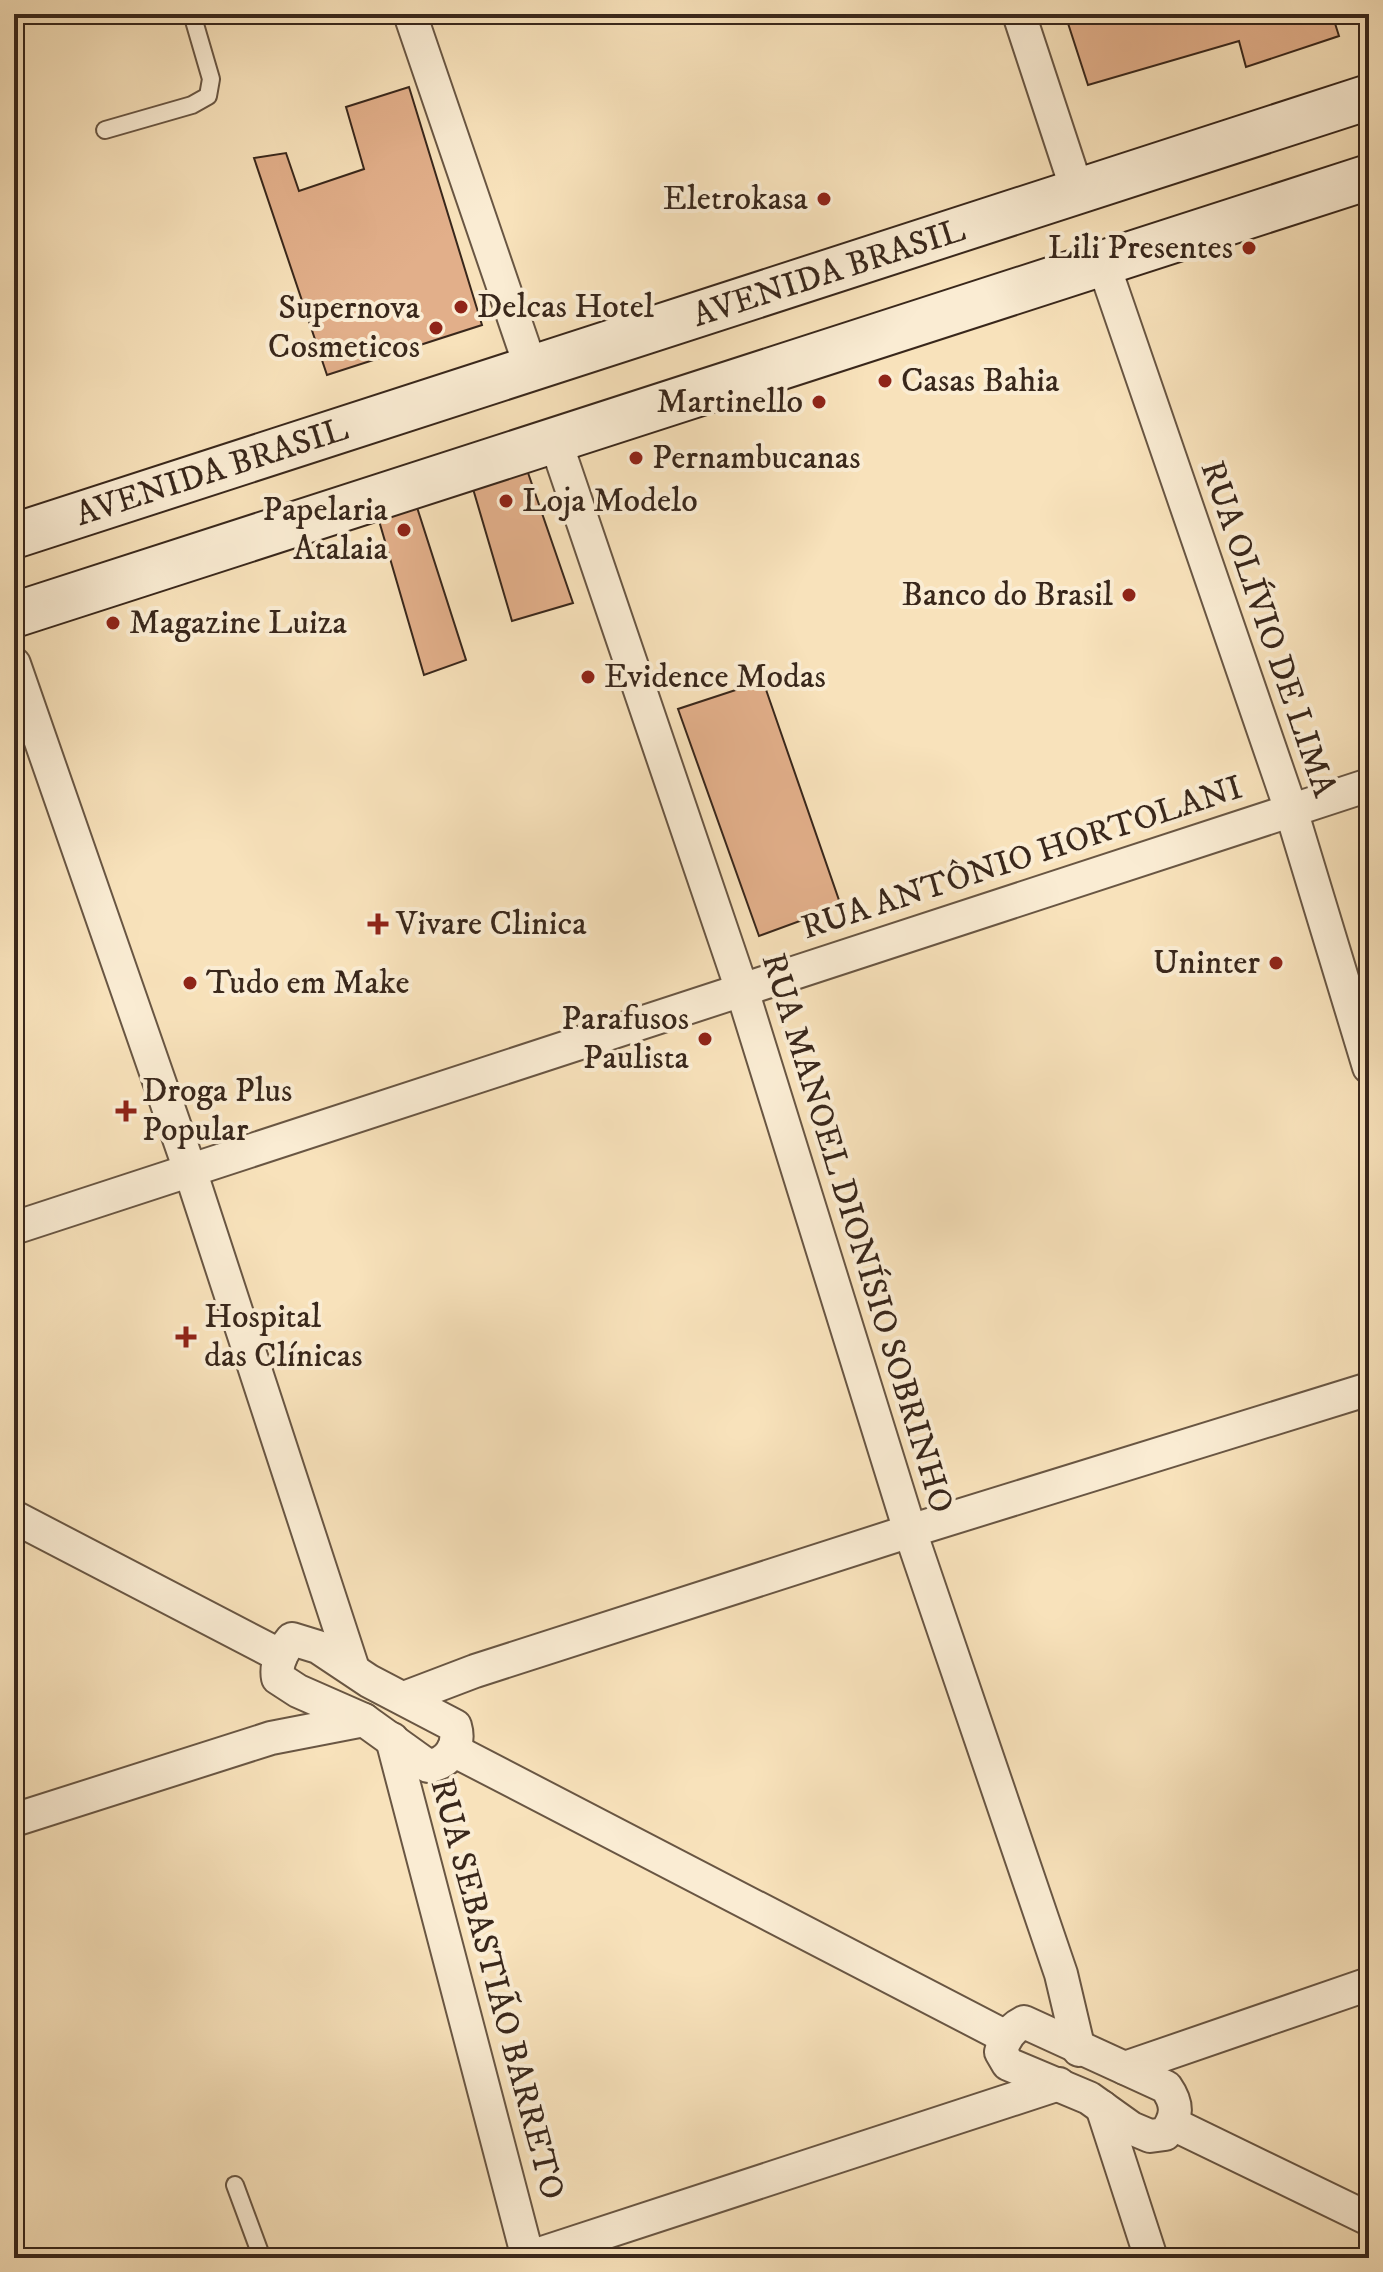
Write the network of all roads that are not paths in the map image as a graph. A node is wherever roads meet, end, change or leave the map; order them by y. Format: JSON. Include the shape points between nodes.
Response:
{"nodes":[{"id":1,"x":192,"y":14,"type":"edge"},
{"id":2,"x":410,"y":14,"type":"edge"},
{"id":3,"x":1019,"y":14,"type":"edge"},
{"id":4,"x":1369,"y":97,"type":"edge"},
{"id":5,"x":105,"y":130,"type":"dead end"},
{"id":6,"x":1369,"y":177,"type":"edge"},
{"id":7,"x":1078,"y":193,"type":"junction"},
{"id":8,"x":1103,"y":263,"type":"junction"},
{"id":9,"x":531,"y":368,"type":"junction"},
{"id":10,"x":555,"y":440,"type":"junction"},
{"id":11,"x":14,"y":536,"type":"edge"},
{"id":12,"x":14,"y":615,"type":"edge"},
{"id":13,"x":14,"y":664,"type":"edge"},
{"id":14,"x":1369,"y":785,"type":"edge"},
{"id":15,"x":1291,"y":810,"type":"junction"},
{"id":16,"x":742,"y":990,"type":"junction"},
{"id":17,"x":1369,"y":1067,"type":"edge"},
{"id":18,"x":190,"y":1170,"type":"junction"},
{"id":19,"x":14,"y":1228,"type":"edge"},
{"id":20,"x":1369,"y":1389,"type":"edge"},
{"id":21,"x":14,"y":1517,"type":"edge"},
{"id":22,"x":910,"y":1531,"type":"junction"},
{"id":23,"x":281,"y":1656,"type":"junction"},
{"id":24,"x":353,"y":1669,"type":"junction"},
{"id":25,"x":404,"y":1698,"type":"junction"},
{"id":26,"x":364,"y":1720,"type":"junction"},
{"id":27,"x":392,"y":1739,"type":"junction"},
{"id":28,"x":445,"y":1747,"type":"junction"},
{"id":29,"x":14,"y":1820,"type":"edge"},
{"id":30,"x":1369,"y":1984,"type":"edge"},
{"id":31,"x":1006,"y":2037,"type":"junction"},
{"id":32,"x":1079,"y":2050,"type":"junction"},
{"id":33,"x":1125,"y":2068,"type":"junction"},
{"id":34,"x":1059,"y":2084,"type":"junction"},
{"id":35,"x":1102,"y":2107,"type":"junction"},
{"id":36,"x":1173,"y":2124,"type":"junction"},
{"id":37,"x":235,"y":2185,"type":"dead end"},
{"id":38,"x":1369,"y":2219,"type":"edge"},
{"id":39,"x":262,"y":2258,"type":"edge"},
{"id":40,"x":528,"y":2258,"type":"edge"},
{"id":41,"x":1151,"y":2258,"type":"edge"}],
"edges":[{"from":1,"to":5,"type":"lane","via":[[211,79],[208,96]]},
{"from":2,"to":9,"type":"street"},
{"from":3,"to":7,"type":"street"},
{"from":4,"to":7,"type":"main road","name":"AVENIDA BRASIL"},
{"from":6,"to":8,"type":"main road"},
{"from":7,"to":9,"type":"main road","name":"AVENIDA BRASIL"},
{"from":8,"to":10,"type":"main road"},
{"from":8,"to":15,"type":"street","name":"RUA OLÍVIO DE LIMA"},
{"from":9,"to":11,"type":"main road","name":"AVENIDA BRASIL"},
{"from":10,"to":12,"type":"main road"},
{"from":10,"to":16,"type":"street","name":"RUA MANOEL DIONÍSIO SOBRINHO"},
{"from":13,"to":18,"type":"street"},
{"from":14,"to":15,"type":"street","name":"RUA ANTÔNIO HORTOLANI"},
{"from":15,"to":16,"type":"street","name":"RUA ANTÔNIO HORTOLANI"},
{"from":15,"to":17,"type":"street","name":"RUA OLÍVIO DE LIMA"},
{"from":16,"to":18,"type":"street","name":"RUA ANTÔNIO HORTOLANI"},
{"from":16,"to":22,"type":"street","name":"RUA MANOEL DIONÍSIO SOBRINHO"},
{"from":18,"to":19,"type":"street","name":"RUA ANTÔNIO HORTOLANI"},
{"from":18,"to":24,"type":"street"},
{"from":20,"to":22,"type":"street"},
{"from":21,"to":23,"type":"street"},
{"from":22,"to":25,"type":"street"},
{"from":22,"to":32,"type":"street","name":"RUA MANOEL DIONÍSIO SOBRINHO","via":[[1061,1974]]},
{"from":23,"to":24,"type":"street","via":[[297,1639]]},
{"from":23,"to":26,"type":"street","via":[[278,1678]]},
{"from":24,"to":25,"type":"street"},
{"from":25,"to":28,"type":"street"},
{"from":26,"to":27,"type":"street"},
{"from":26,"to":29,"type":"street","via":[[271,1738]]},
{"from":27,"to":28,"type":"street"},
{"from":27,"to":40,"type":"street","name":"RUA SEBASTIÃO BARRETO"},
{"from":28,"to":31,"type":"street"},
{"from":30,"to":33,"type":"street"},
{"from":31,"to":32,"type":"street","via":[[1015,2027],[1032,2022]]},
{"from":31,"to":34,"type":"street","via":[[1001,2052],[1008,2064]]},
{"from":32,"to":33,"type":"street"},
{"from":33,"to":36,"type":"street","via":[[1166,2087],[1175,2100]]},
{"from":34,"to":35,"type":"street"},
{"from":34,"to":40,"type":"street"},
{"from":35,"to":36,"type":"street","via":[[1150,2136],[1165,2134]]},
{"from":35,"to":41,"type":"street"},
{"from":36,"to":38,"type":"street"},
{"from":37,"to":39,"type":"lane"}]}
